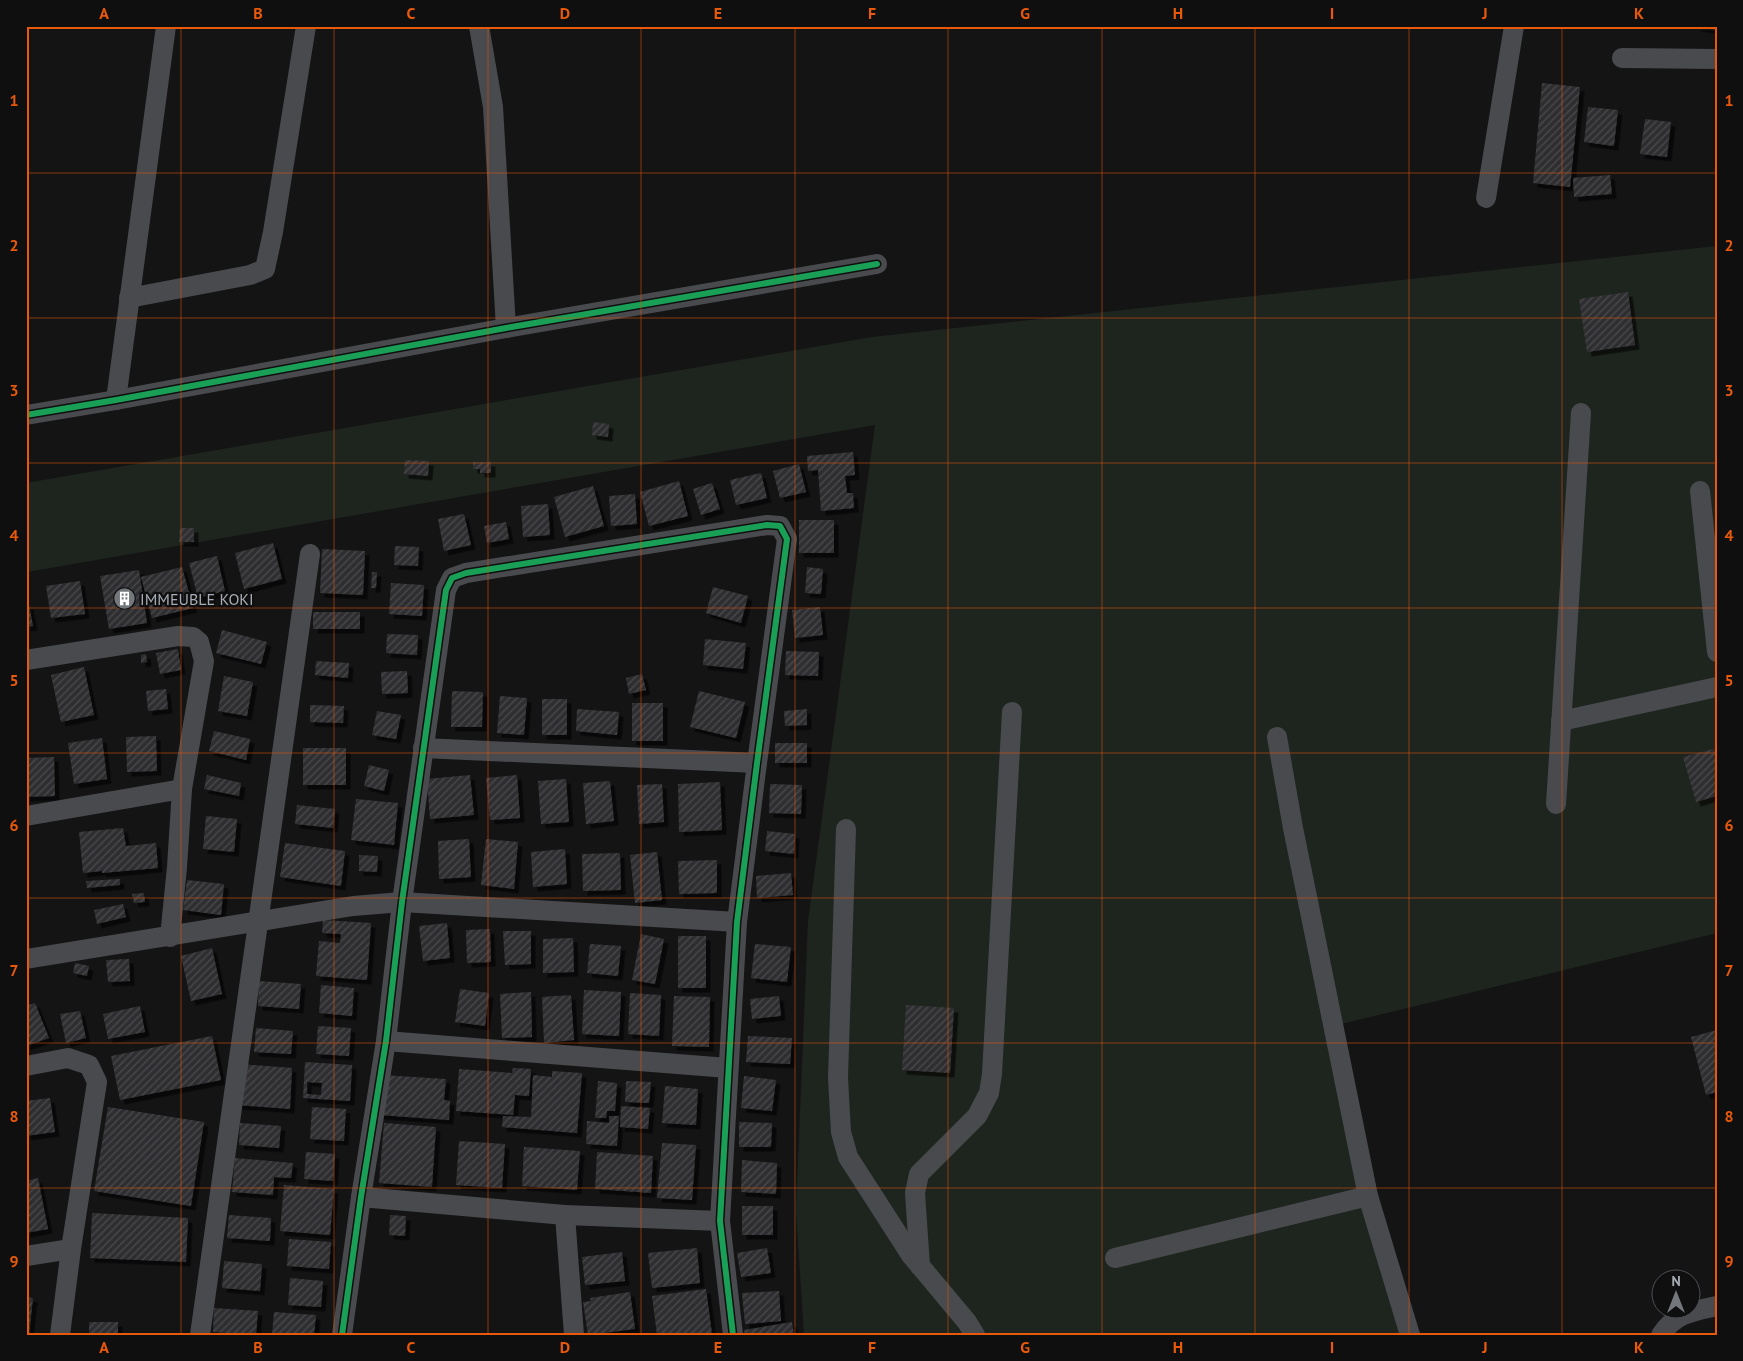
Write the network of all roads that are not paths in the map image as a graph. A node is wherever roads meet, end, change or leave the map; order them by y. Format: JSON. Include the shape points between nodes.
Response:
{"nodes":[{"id":1,"x":166,"y":26,"type":"edge"},
{"id":2,"x":306,"y":26,"type":"edge"},
{"id":3,"x":479,"y":26,"type":"edge"},
{"id":4,"x":1514,"y":26,"type":"edge"},
{"id":5,"x":1622,"y":58,"type":"dead end"},
{"id":6,"x":1717,"y":59,"type":"edge"},
{"id":7,"x":1486,"y":198,"type":"dead end"},
{"id":8,"x":877,"y":264,"type":"dead end"},
{"id":9,"x":129,"y":298,"type":"junction"},
{"id":10,"x":506,"y":328,"type":"junction"},
{"id":11,"x":116,"y":400,"type":"junction"},
{"id":12,"x":1580,"y":413,"type":"dead end"},
{"id":13,"x":26,"y":415,"type":"edge"},
{"id":14,"x":1700,"y":491,"type":"dead end"},
{"id":15,"x":310,"y":554,"type":"dead end"},
{"id":16,"x":1717,"y":652,"type":"edge"},
{"id":17,"x":26,"y":660,"type":"edge"},
{"id":18,"x":1717,"y":687,"type":"edge"},
{"id":19,"x":1012,"y":712,"type":"dead end"},
{"id":20,"x":1561,"y":722,"type":"junction"},
{"id":21,"x":1277,"y":737,"type":"dead end"},
{"id":22,"x":423,"y":748,"type":"junction"},
{"id":23,"x":757,"y":763,"type":"junction"},
{"id":24,"x":182,"y":789,"type":"junction"},
{"id":25,"x":1556,"y":804,"type":"dead end"},
{"id":26,"x":26,"y":816,"type":"edge"},
{"id":27,"x":846,"y":829,"type":"dead end"},
{"id":28,"x":402,"y":902,"type":"junction"},
{"id":29,"x":259,"y":921,"type":"junction"},
{"id":30,"x":737,"y":922,"type":"junction"},
{"id":31,"x":170,"y":937,"type":"junction"},
{"id":32,"x":26,"y":959,"type":"edge"},
{"id":33,"x":386,"y":1041,"type":"junction"},
{"id":34,"x":26,"y":1066,"type":"edge"},
{"id":35,"x":728,"y":1068,"type":"junction"},
{"id":36,"x":1368,"y":1196,"type":"junction"},
{"id":37,"x":361,"y":1197,"type":"junction"},
{"id":38,"x":564,"y":1215,"type":"junction"},
{"id":39,"x":720,"y":1221,"type":"junction"},
{"id":40,"x":71,"y":1249,"type":"junction"},
{"id":41,"x":26,"y":1256,"type":"edge"},
{"id":42,"x":1115,"y":1258,"type":"dead end"},
{"id":43,"x":920,"y":1266,"type":"junction"},
{"id":44,"x":1717,"y":1306,"type":"edge"},
{"id":45,"x":60,"y":1335,"type":"edge"},
{"id":46,"x":200,"y":1335,"type":"edge"},
{"id":47,"x":342,"y":1335,"type":"edge"},
{"id":48,"x":574,"y":1335,"type":"edge"},
{"id":49,"x":733,"y":1335,"type":"edge"},
{"id":50,"x":975,"y":1335,"type":"edge"},
{"id":51,"x":1410,"y":1335,"type":"edge"},
{"id":52,"x":1661,"y":1335,"type":"edge"}],
"edges":[{"from":1,"to":9,"type":"street"},
{"from":2,"to":9,"type":"street","via":[[265,269],[250,276]]},
{"from":3,"to":10,"type":"street","via":[[493,107]]},
{"from":4,"to":7,"type":"street"},
{"from":5,"to":6,"type":"street"},
{"from":8,"to":10,"type":"street"},
{"from":9,"to":11,"type":"street"},
{"from":10,"to":11,"type":"street"},
{"from":11,"to":13,"type":"street"},
{"from":12,"to":20,"type":"street"},
{"from":14,"to":16,"type":"street"},
{"from":15,"to":29,"type":"street"},
{"from":17,"to":24,"type":"street","via":[[178,636],[193,637],[199,642],[204,661]]},
{"from":18,"to":20,"type":"street"},
{"from":19,"to":43,"type":"street","via":[[989,1093],[977,1116],[919,1174],[915,1193]]},
{"from":20,"to":25,"type":"street"},
{"from":21,"to":36,"type":"street"},
{"from":22,"to":23,"type":"street"},
{"from":22,"to":23,"type":"street","via":[[446,590],[452,578],[466,573],[767,525],[780,526],[788,539]]},
{"from":22,"to":28,"type":"street"},
{"from":23,"to":30,"type":"street"},
{"from":24,"to":26,"type":"street"},
{"from":24,"to":31,"type":"street"},
{"from":27,"to":43,"type":"street","via":[[838,1078],[840,1132],[848,1157]]},
{"from":28,"to":29,"type":"street"},
{"from":28,"to":30,"type":"street"},
{"from":28,"to":33,"type":"street"},
{"from":29,"to":31,"type":"street"},
{"from":29,"to":46,"type":"street"},
{"from":30,"to":35,"type":"street"},
{"from":31,"to":32,"type":"street"},
{"from":33,"to":35,"type":"street"},
{"from":33,"to":37,"type":"street"},
{"from":34,"to":40,"type":"street","via":[[68,1058],[89,1065],[97,1082]]},
{"from":35,"to":39,"type":"street"},
{"from":36,"to":42,"type":"street"},
{"from":36,"to":51,"type":"street"},
{"from":37,"to":38,"type":"street"},
{"from":37,"to":47,"type":"street"},
{"from":38,"to":39,"type":"street"},
{"from":38,"to":48,"type":"street"},
{"from":39,"to":49,"type":"street"},
{"from":40,"to":41,"type":"street"},
{"from":40,"to":45,"type":"street"},
{"from":43,"to":50,"type":"street"},
{"from":44,"to":52,"type":"street","via":[[1684,1313]]}]}
